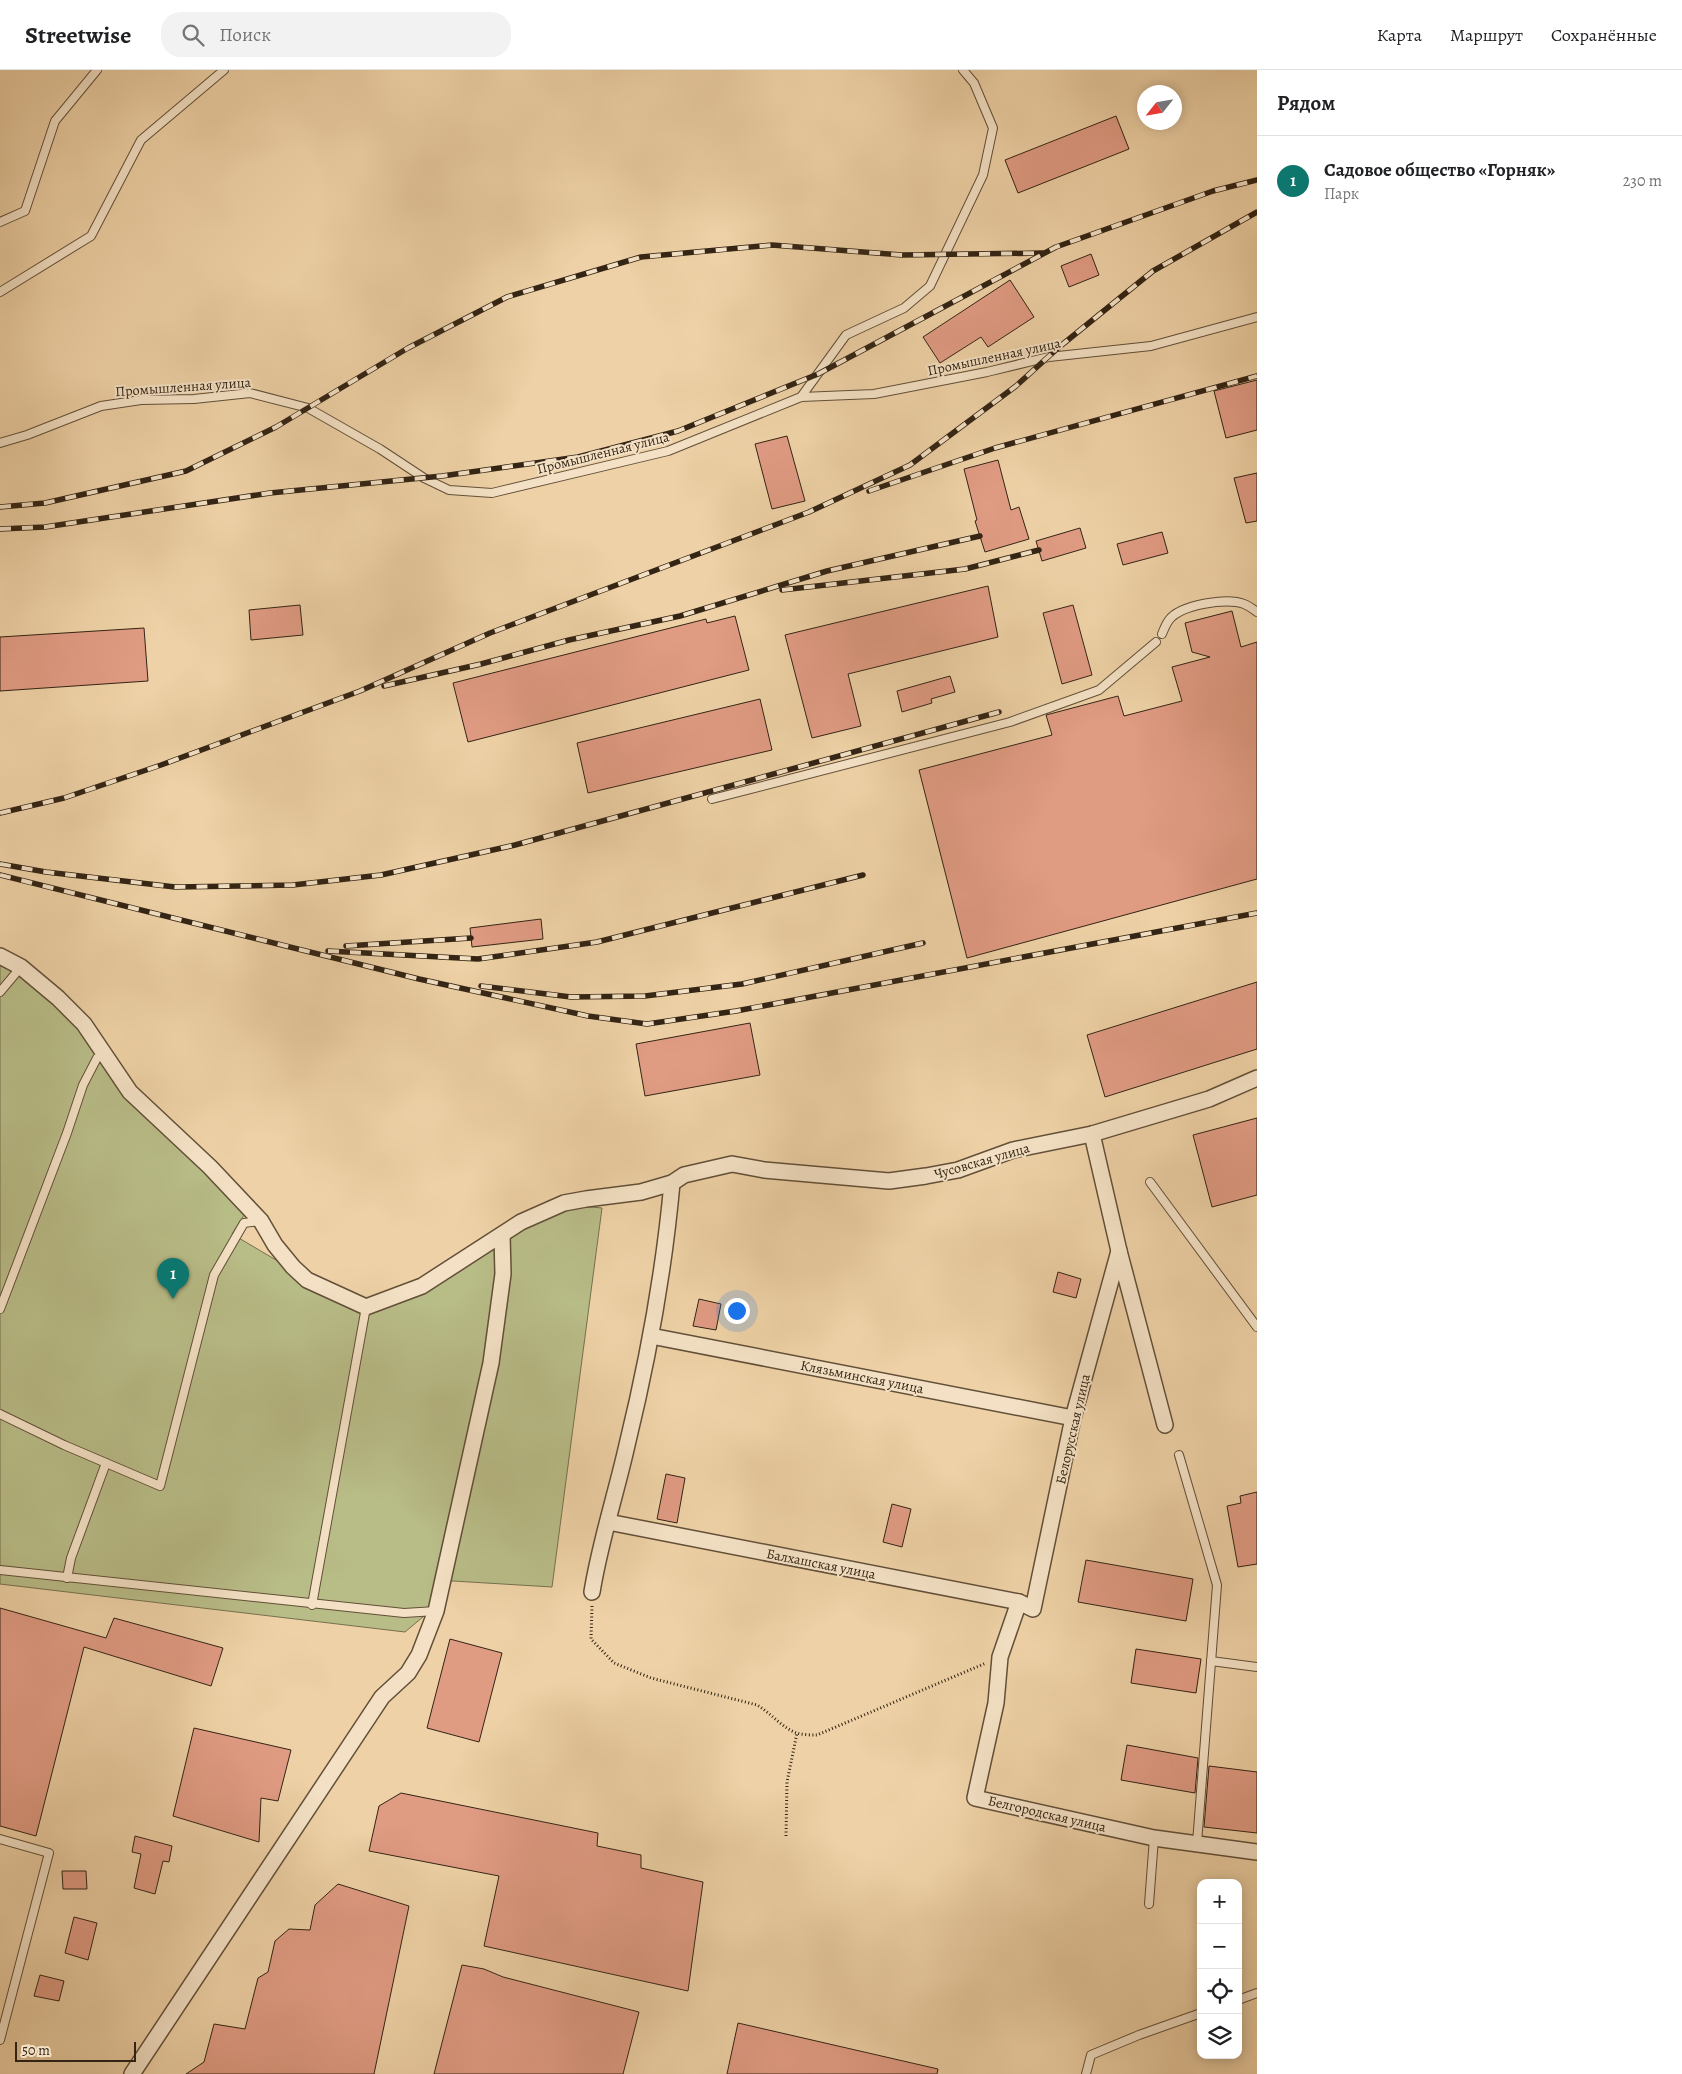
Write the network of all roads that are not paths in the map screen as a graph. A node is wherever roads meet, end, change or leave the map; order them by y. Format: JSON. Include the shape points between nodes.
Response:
{"nodes":[{"id":1,"x":97,"y":70,"type":"edge"},
{"id":2,"x":224,"y":70,"type":"edge"},
{"id":3,"x":963,"y":70,"type":"edge"},
{"id":4,"x":0,"y":222,"type":"edge"},
{"id":5,"x":0,"y":292,"type":"edge"},
{"id":6,"x":1257,"y":317,"type":"edge"},
{"id":7,"x":801,"y":397,"type":"junction"},
{"id":8,"x":0,"y":443,"type":"edge"},
{"id":9,"x":1257,"y":612,"type":"edge"},
{"id":10,"x":1162,"y":634,"type":"dead end"},
{"id":11,"x":1156,"y":642,"type":"dead end"},
{"id":12,"x":712,"y":799,"type":"dead end"},
{"id":13,"x":0,"y":956,"type":"edge"},
{"id":14,"x":21,"y":967,"type":"junction"},
{"id":15,"x":0,"y":992,"type":"edge"},
{"id":16,"x":104,"y":1055,"type":"junction"},
{"id":17,"x":1257,"y":1078,"type":"edge"},
{"id":18,"x":1092,"y":1134,"type":"junction"},
{"id":19,"x":1150,"y":1182,"type":"dead end"},
{"id":20,"x":672,"y":1183,"type":"junction"},
{"id":21,"x":261,"y":1221,"type":"junction"},
{"id":22,"x":502,"y":1236,"type":"junction"},
{"id":23,"x":1119,"y":1251,"type":"junction"},
{"id":24,"x":366,"y":1307,"type":"junction"},
{"id":25,"x":0,"y":1309,"type":"edge"},
{"id":26,"x":1257,"y":1327,"type":"edge"},
{"id":27,"x":651,"y":1336,"type":"junction"},
{"id":28,"x":0,"y":1414,"type":"edge"},
{"id":29,"x":1073,"y":1418,"type":"junction"},
{"id":30,"x":1164,"y":1425,"type":"dead end"},
{"id":31,"x":1179,"y":1455,"type":"dead end"},
{"id":32,"x":106,"y":1463,"type":"junction"},
{"id":33,"x":608,"y":1522,"type":"junction"},
{"id":34,"x":0,"y":1570,"type":"edge"},
{"id":35,"x":67,"y":1578,"type":"junction"},
{"id":36,"x":592,"y":1592,"type":"road end"},
{"id":37,"x":1019,"y":1602,"type":"junction"},
{"id":38,"x":312,"y":1604,"type":"junction"},
{"id":39,"x":1033,"y":1609,"type":"joint"},
{"id":40,"x":436,"y":1611,"type":"junction"},
{"id":41,"x":1211,"y":1661,"type":"junction"},
{"id":42,"x":1257,"y":1668,"type":"edge"},
{"id":43,"x":0,"y":1838,"type":"edge"},
{"id":44,"x":1154,"y":1838,"type":"junction"},
{"id":45,"x":1197,"y":1843,"type":"junction"},
{"id":46,"x":1257,"y":1852,"type":"edge"},
{"id":47,"x":1149,"y":1904,"type":"dead end"},
{"id":48,"x":1257,"y":1993,"type":"edge"},
{"id":49,"x":1242,"y":1999,"type":"edge"},
{"id":50,"x":0,"y":2003,"type":"edge"},
{"id":51,"x":9,"y":2005,"type":"junction"},
{"id":52,"x":1198,"y":2014,"type":"edge"},
{"id":53,"x":0,"y":2040,"type":"edge"},
{"id":54,"x":132,"y":2074,"type":"edge"},
{"id":55,"x":1086,"y":2074,"type":"edge"}],
"edges":[{"from":1,"to":4,"type":"lane","via":[[55,121],[25,212]]},
{"from":2,"to":5,"type":"lane","via":[[141,140],[91,236]]},
{"from":3,"to":7,"type":"lane","via":[[974,83],[993,128],[983,175],[930,286],[904,308],[846,334]]},
{"from":6,"to":7,"type":"lane","name":"Промышленная улица","via":[[1151,346],[1049,357],[874,394]]},
{"from":7,"to":8,"type":"lane","name":"Промышленная улица","via":[[668,451],[492,493],[449,490],[308,408],[250,393],[100,406]]},
{"from":9,"to":10,"type":"lane","via":[[1242,603],[1222,601],[1199,606],[1182,610],[1169,619]]},
{"from":11,"to":12,"type":"lane","via":[[1099,690],[1010,722]]},
{"from":13,"to":14,"type":"street"},
{"from":14,"to":15,"type":"lane"},
{"from":14,"to":16,"type":"street","via":[[84,1024]]},
{"from":16,"to":21,"type":"street","via":[[130,1092],[204,1161]]},
{"from":16,"to":25,"type":"lane","via":[[97,1058],[83,1085]]},
{"from":17,"to":18,"type":"street","name":"Чусовская улица","via":[[1209,1099]]},
{"from":18,"to":20,"type":"street","name":"Чусовская улица","via":[[1013,1150],[958,1170],[889,1181],[764,1170],[732,1164],[684,1175]]},
{"from":18,"to":23,"type":"street"},
{"from":19,"to":26,"type":"lane"},
{"from":20,"to":22,"type":"street","name":"Чусовская улица","via":[[641,1192],[564,1203],[521,1222]]},
{"from":20,"to":27,"type":"street"},
{"from":21,"to":24,"type":"street","via":[[281,1253],[307,1280]]},
{"from":21,"to":32,"type":"lane","via":[[244,1222],[214,1275],[160,1486]]},
{"from":22,"to":24,"type":"street","name":"Чусовская улица","via":[[422,1286]]},
{"from":22,"to":40,"type":"street","via":[[503,1274],[491,1364]]},
{"from":23,"to":29,"type":"street","name":"Белорусская улица"},
{"from":23,"to":30,"type":"street"},
{"from":24,"to":38,"type":"lane"},
{"from":27,"to":29,"type":"street","name":"Клязьминская улица"},
{"from":27,"to":33,"type":"street"},
{"from":28,"to":32,"type":"lane"},
{"from":29,"to":39,"type":"street","name":"Белорусская улица"},
{"from":31,"to":41,"type":"lane","via":[[1217,1585]]},
{"from":32,"to":35,"type":"lane","via":[[71,1558]]},
{"from":33,"to":36,"type":"street","via":[[597,1558]]},
{"from":33,"to":37,"type":"street","name":"Балхашская улица"},
{"from":34,"to":35,"type":"lane"},
{"from":35,"to":38,"type":"lane"},
{"from":37,"to":39,"type":"street","name":"Балхашская улица"},
{"from":37,"to":44,"type":"street","name":"Белгородская улица","via":[[1000,1657],[996,1704],[975,1798]]},
{"from":38,"to":40,"type":"lane","via":[[404,1613]]},
{"from":40,"to":54,"type":"street","via":[[419,1655],[408,1673],[382,1696]]},
{"from":41,"to":42,"type":"lane"},
{"from":41,"to":45,"type":"lane"},
{"from":43,"to":51,"type":"lane","via":[[49,1853]]},
{"from":44,"to":45,"type":"street","name":"Белгородская улица"},
{"from":44,"to":47,"type":"lane"},
{"from":45,"to":46,"type":"street","name":"Белгородская улица"},
{"from":48,"to":49,"type":"lane"},
{"from":50,"to":51,"type":"lane"},
{"from":51,"to":53,"type":"lane"},
{"from":52,"to":55,"type":"lane","via":[[1091,2055]]}]}
